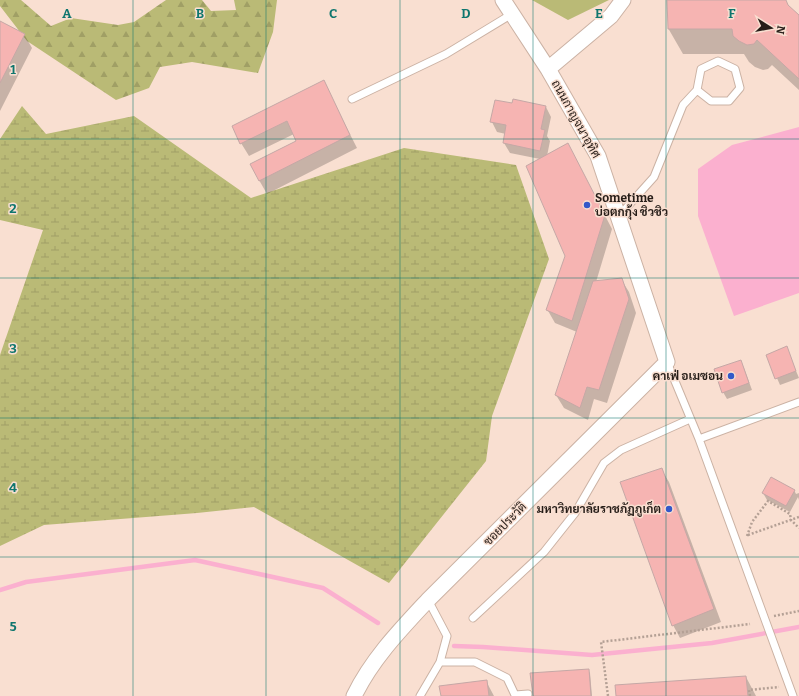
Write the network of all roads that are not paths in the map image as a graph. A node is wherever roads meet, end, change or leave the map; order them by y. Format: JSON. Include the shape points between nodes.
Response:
{"nodes":[{"id":1,"x":503,"y":0,"type":"edge"},
{"id":2,"x":623,"y":0,"type":"edge"},
{"id":3,"x":512,"y":14,"type":"junction"},
{"id":4,"x":548,"y":69,"type":"junction"},
{"id":5,"x":697,"y":90,"type":"junction"},
{"id":6,"x":352,"y":99,"type":"dead end"},
{"id":7,"x":619,"y":216,"type":"junction"},
{"id":8,"x":667,"y":362,"type":"junction"},
{"id":9,"x":799,"y":402,"type":"edge"},
{"id":10,"x":690,"y":419,"type":"junction"},
{"id":11,"x":699,"y":439,"type":"junction"},
{"id":12,"x":428,"y":600,"type":"junction"},
{"id":13,"x":473,"y":618,"type":"dead end"},
{"id":14,"x":440,"y":662,"type":"junction"},
{"id":15,"x":528,"y":694,"type":"dead end"},
{"id":16,"x":354,"y":696,"type":"edge"},
{"id":17,"x":420,"y":696,"type":"edge"},
{"id":18,"x":793,"y":696,"type":"edge"}],
"edges":[{"from":1,"to":3,"type":"street","name":"ถนนกาญจนาอุทิศ"},
{"from":2,"to":4,"type":"street","via":[[611,16]]},
{"from":3,"to":4,"type":"street","name":"ถนนกาญจนาอุทิศ"},
{"from":3,"to":6,"type":"lane","via":[[446,54]]},
{"from":4,"to":7,"type":"street","name":"ถนนกาญจนาอุทิศ","via":[[598,156]]},
{"from":5,"to":5,"type":"lane","via":[[701,69],[718,61],[735,69],[740,88],[729,101],[711,101]]},
{"from":5,"to":7,"type":"lane","via":[[683,105],[654,177]]},
{"from":7,"to":8,"type":"street","name":"ถนนกาญจนาอุทิศ"},
{"from":8,"to":10,"type":"lane"},
{"from":8,"to":12,"type":"street","name":"ซอยประวัติ"},
{"from":9,"to":11,"type":"lane"},
{"from":10,"to":11,"type":"lane"},
{"from":10,"to":13,"type":"lane","via":[[621,450],[604,463],[575,513],[544,552]]},
{"from":11,"to":18,"type":"lane"},
{"from":12,"to":14,"type":"lane","via":[[447,636]]},
{"from":12,"to":16,"type":"street","name":"ซอยประวัติ","via":[[392,638]]},
{"from":14,"to":15,"type":"lane","via":[[475,662],[508,678],[515,694]]},
{"from":14,"to":17,"type":"lane"}]}
